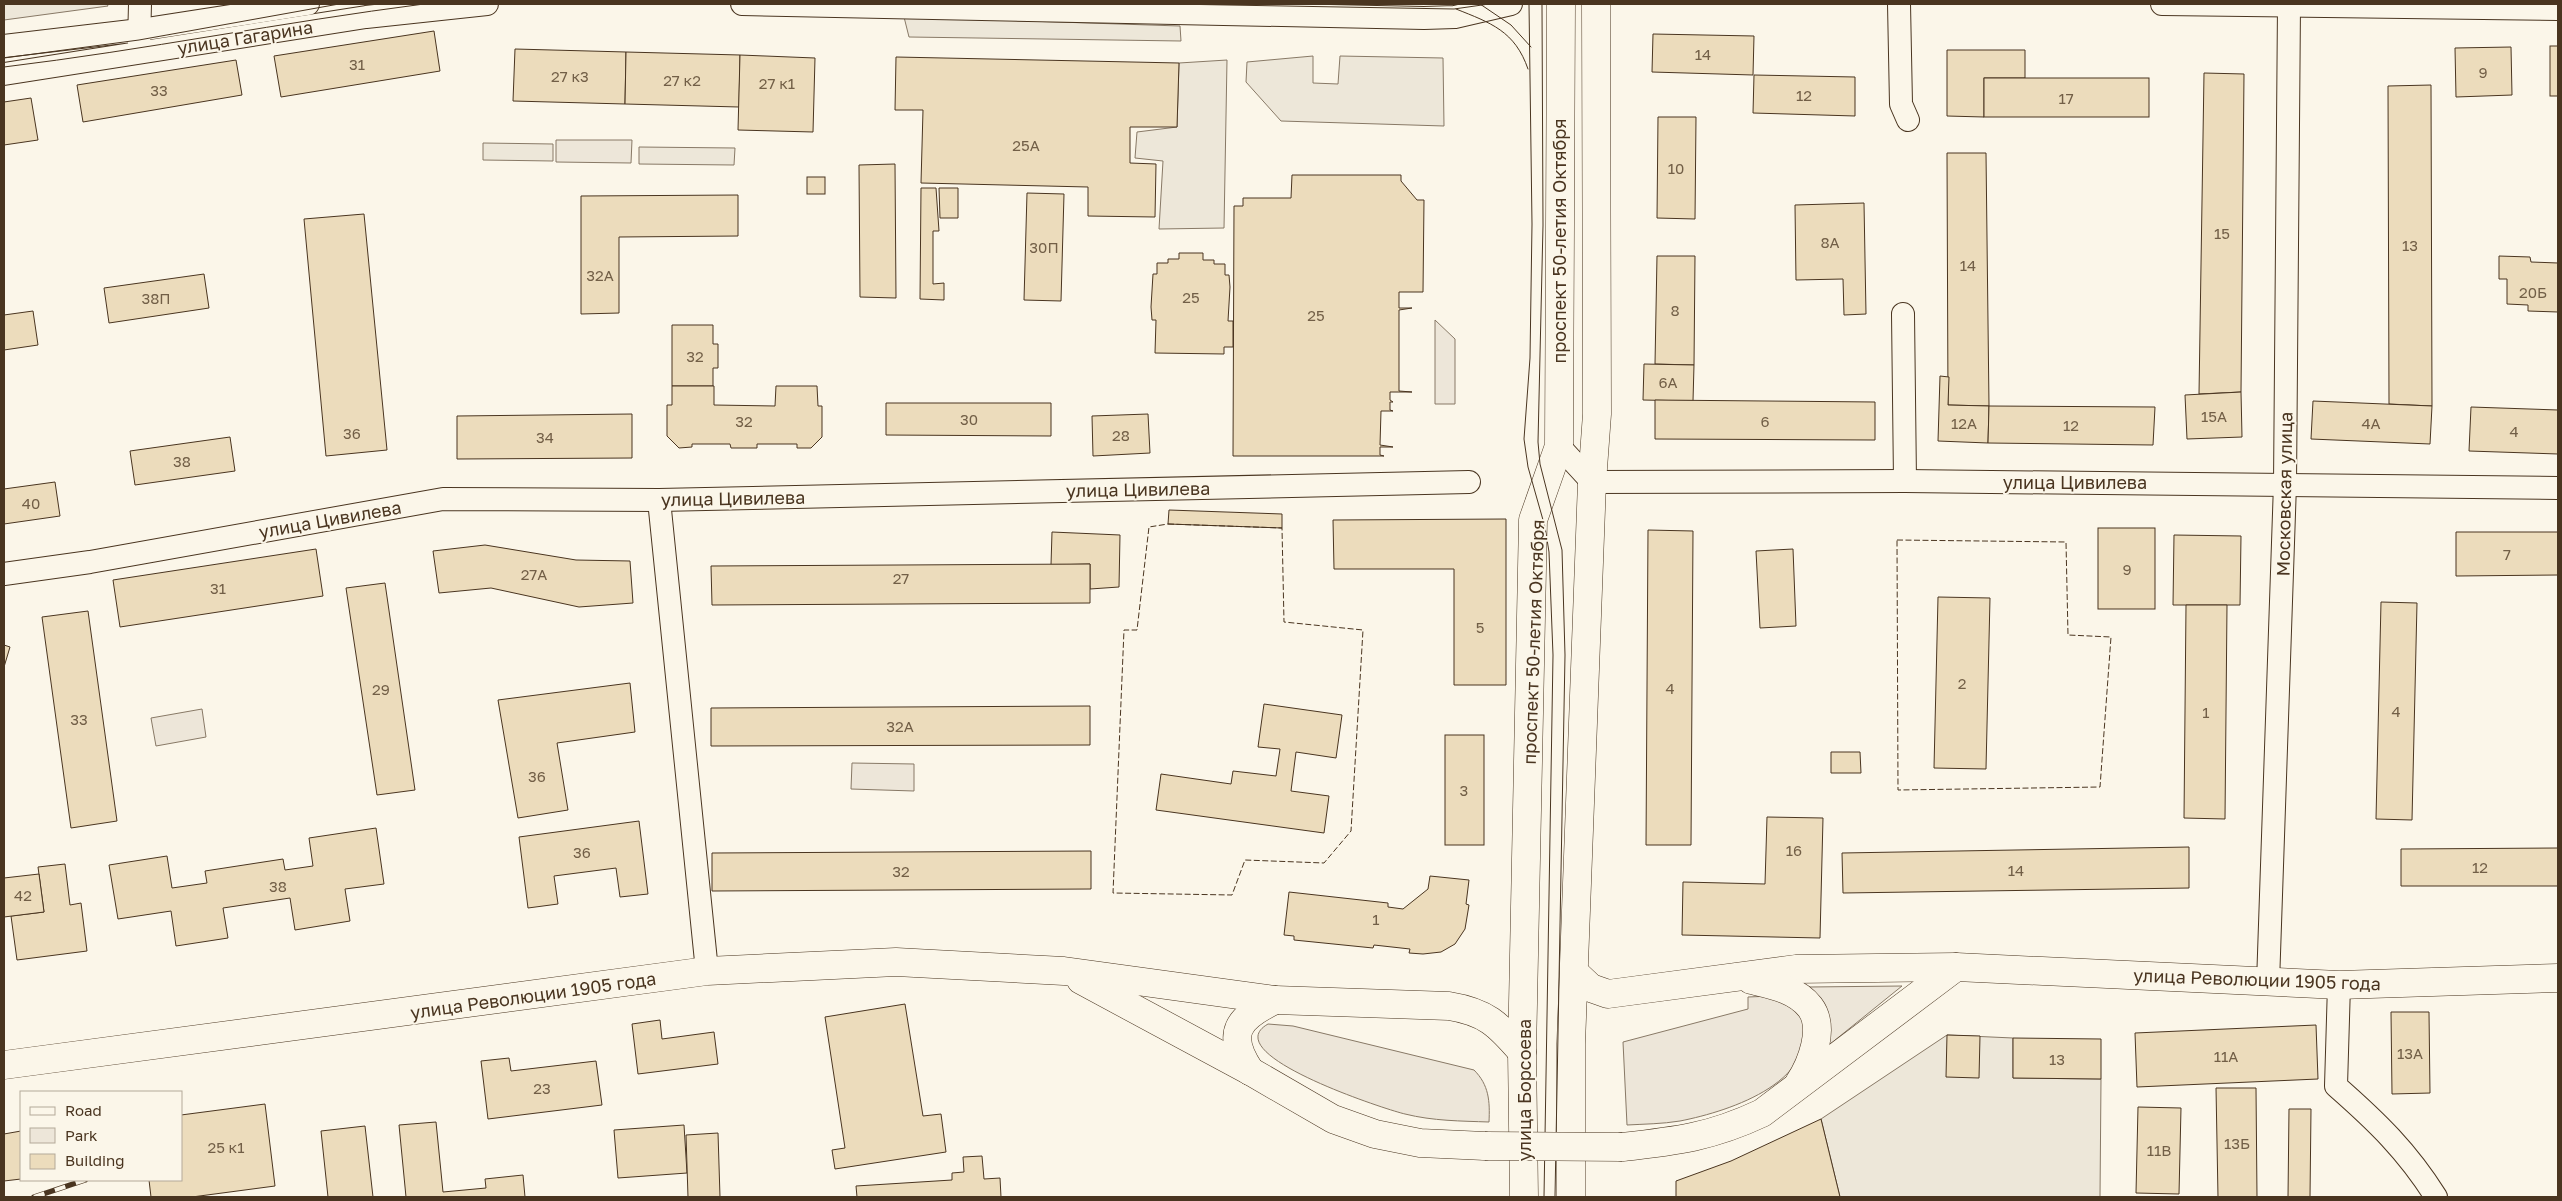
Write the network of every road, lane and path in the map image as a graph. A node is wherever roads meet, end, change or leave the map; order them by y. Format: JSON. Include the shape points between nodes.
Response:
{"nodes":[{"id":1,"x":140,"y":4,"type":"edge"},
{"id":2,"x":308,"y":4,"type":"edge"},
{"id":3,"x":487,"y":4,"type":"edge"},
{"id":4,"x":742,"y":4,"type":"edge"},
{"id":5,"x":1512,"y":4,"type":"edge"},
{"id":6,"x":1561,"y":4,"type":"edge"},
{"id":7,"x":1596,"y":4,"type":"edge"},
{"id":8,"x":1899,"y":4,"type":"edge"},
{"id":9,"x":2162,"y":4,"type":"edge"},
{"id":10,"x":2295,"y":5,"type":"edge"},
{"id":11,"x":2391,"y":5,"type":"edge"},
{"id":12,"x":2558,"y":9,"type":"edge"},
{"id":13,"x":140,"y":30,"type":"junction"},
{"id":14,"x":4,"y":46,"type":"edge"},
{"id":15,"x":139,"y":54,"type":"junction"},
{"id":16,"x":4,"y":74,"type":"edge"},
{"id":17,"x":1908,"y":120,"type":"dead end"},
{"id":18,"x":1903,"y":314,"type":"dead end"},
{"id":19,"x":1560,"y":446,"type":"junction"},
{"id":20,"x":1905,"y":481,"type":"junction"},
{"id":21,"x":1469,"y":482,"type":"dead end"},
{"id":22,"x":1592,"y":482,"type":"junction"},
{"id":23,"x":2285,"y":484,"type":"junction"},
{"id":24,"x":2558,"y":488,"type":"edge"},
{"id":25,"x":659,"y":500,"type":"junction"},
{"id":26,"x":4,"y":574,"type":"edge"},
{"id":27,"x":1956,"y":967,"type":"junction"},
{"id":28,"x":1064,"y":971,"type":"junction"},
{"id":29,"x":707,"y":972,"type":"junction"},
{"id":30,"x":1575,"y":973,"type":"junction"},
{"id":31,"x":1742,"y":978,"type":"junction"},
{"id":32,"x":2558,"y":978,"type":"edge"},
{"id":33,"x":1525,"y":983,"type":"joint"},
{"id":34,"x":2268,"y":983,"type":"junction"},
{"id":35,"x":2339,"y":984,"type":"junction"},
{"id":36,"x":1608,"y":994,"type":"junction"},
{"id":37,"x":1275,"y":1000,"type":"junction"},
{"id":38,"x":1571,"y":1044,"type":"junction"},
{"id":39,"x":1522,"y":1052,"type":"junction"},
{"id":40,"x":4,"y":1065,"type":"edge"},
{"id":41,"x":1250,"y":1071,"type":"junction"},
{"id":42,"x":1796,"y":1088,"type":"junction"},
{"id":43,"x":1524,"y":1197,"type":"edge"},
{"id":44,"x":1571,"y":1197,"type":"edge"},
{"id":45,"x":2436,"y":1197,"type":"edge"}],
"edges":[{"from":1,"to":13,"type":"street"},
{"from":2,"to":13,"type":"street","name":"улица Гагарина"},
{"from":3,"to":15,"type":"street","name":"улица Гагарина","via":[[366,17]]},
{"from":4,"to":5,"type":"street","via":[[1424,18],[1454,17]]},
{"from":6,"to":19,"type":"main road","name":"проспект 50-летия Октября"},
{"from":7,"to":22,"type":"main road","name":"проспект 50-летия Октября","via":[[1597,414]]},
{"from":8,"to":17,"type":"street","via":[[1901,104]]},
{"from":9,"to":10,"type":"street"},
{"from":10,"to":11,"type":"street"},
{"from":10,"to":23,"type":"street","name":"Московская улица"},
{"from":11,"to":12,"type":"street"},
{"from":13,"to":14,"type":"street","name":"улица Гагарина"},
{"from":13,"to":15,"type":"street"},
{"from":15,"to":16,"type":"street","name":"улица Гагарина"},
{"from":18,"to":20,"type":"street"},
{"from":19,"to":22,"type":"street"},
{"from":19,"to":33,"type":"main road","name":"проспект 50-летия Октября","via":[[1534,520]]},
{"from":20,"to":22,"type":"street","name":"улица Цивилева"},
{"from":20,"to":23,"type":"street","name":"улица Цивилева"},
{"from":21,"to":25,"type":"street","name":"улица Цивилева"},
{"from":22,"to":30,"type":"main road","name":"проспект 50-летия Октября"},
{"from":23,"to":24,"type":"street","name":"улица Цивилева"},
{"from":23,"to":34,"type":"street","name":"Московская улица"},
{"from":25,"to":26,"type":"street","name":"улица Цивилева","via":[[443,499],[90,562]]},
{"from":25,"to":29,"type":"street"},
{"from":27,"to":31,"type":"main road","name":"улица Революции 1905 года","via":[[1796,970]]},
{"from":27,"to":34,"type":"main road","name":"улица Революции 1905 года"},
{"from":27,"to":42,"type":"main road","name":"улица Революции 1905 года"},
{"from":28,"to":29,"type":"main road","name":"улица Революции 1905 года","via":[[896,962]]},
{"from":28,"to":37,"type":"main road","name":"улица Революции 1905 года"},
{"from":28,"to":41,"type":"main road","name":"улица Революции 1905 года"},
{"from":29,"to":40,"type":"main road","name":"улица Революции 1905 года"},
{"from":30,"to":36,"type":"main road","via":[[1591,988]]},
{"from":30,"to":38,"type":"main road","name":"проспект 50-летия Октября"},
{"from":31,"to":36,"type":"main road","name":"улица Революции 1905 года"},
{"from":31,"to":42,"type":"main road","name":"улица Революции 1905 года","via":[[1779,986],[1811,1008],[1816,1029],[1815,1049],[1808,1070]]},
{"from":32,"to":35,"type":"main road","name":"улица Революции 1905 года"},
{"from":33,"to":39,"type":"main road","name":"улица Борсоева"},
{"from":34,"to":35,"type":"main road","name":"улица Революции 1905 года"},
{"from":35,"to":45,"type":"street","via":[[2336,1086],[2380,1124],[2415,1165]]},
{"from":36,"to":38,"type":"main road","via":[[1585,1014]]},
{"from":37,"to":39,"type":"main road","name":"улица Революции 1905 года","via":[[1470,1009],[1501,1028]]},
{"from":37,"to":41,"type":"main road","name":"улица Революции 1905 года","via":[[1252,1011],[1241,1024],[1236,1038],[1238,1052]]},
{"from":38,"to":44,"type":"main road","name":"проспект 50-летия Октября"},
{"from":39,"to":43,"type":"main road","name":"улица Борсоева"},
{"from":41,"to":42,"type":"main road","name":"улица Революции 1905 года","bridge":true,"via":[[1333,1119],[1375,1134],[1420,1143],[1485,1146],[1622,1148],[1686,1140],[1728,1129],[1762,1113]]}]}
